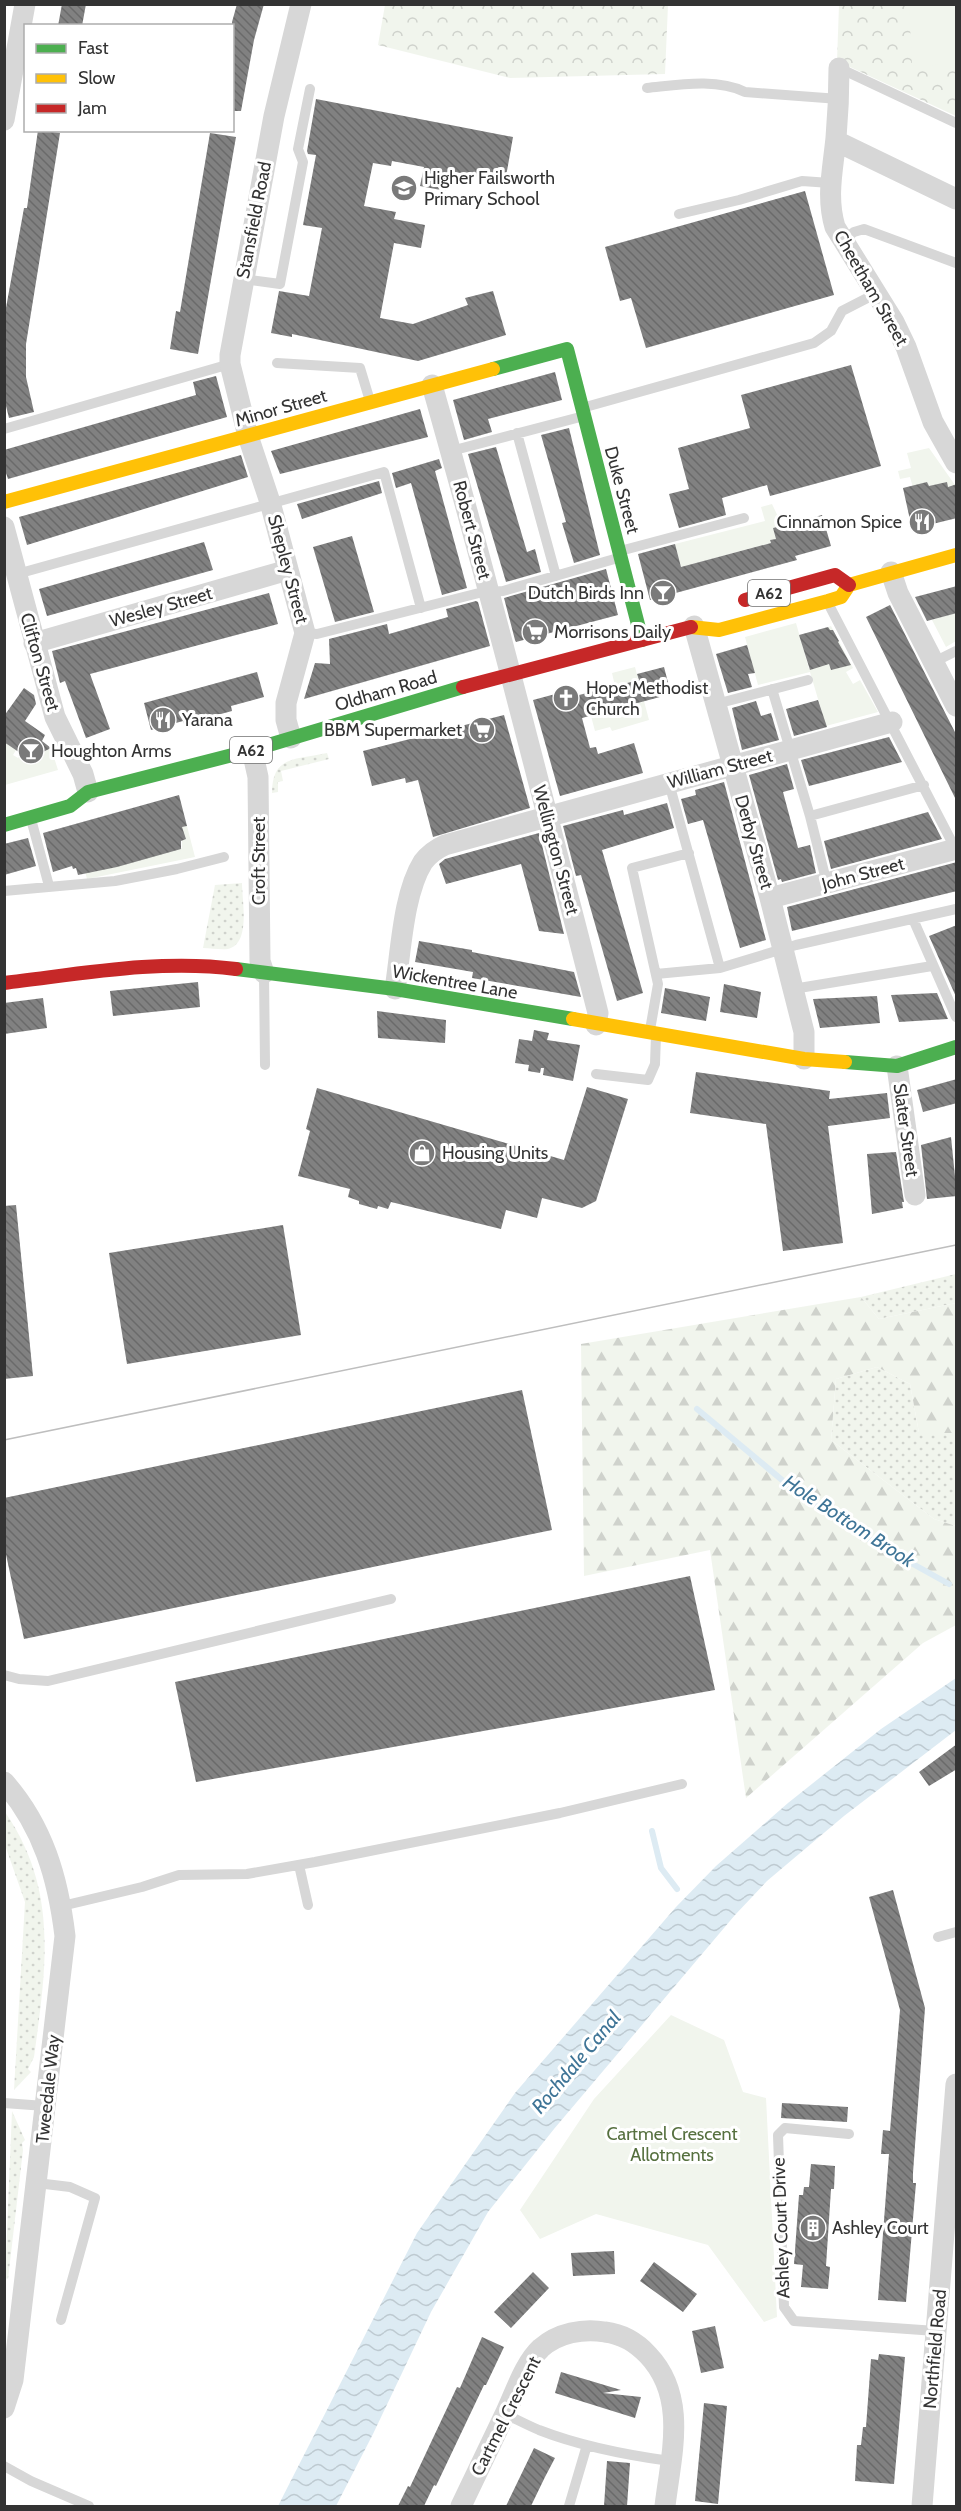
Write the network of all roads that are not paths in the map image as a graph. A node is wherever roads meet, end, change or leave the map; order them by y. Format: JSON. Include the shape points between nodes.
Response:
{"nodes":[{"id":1,"x":25,"y":4,"type":"edge"},
{"id":2,"x":301,"y":4,"type":"edge"},
{"id":3,"x":839,"y":68,"type":"joint"},
{"id":4,"x":647,"y":88,"type":"dead end"},
{"id":5,"x":310,"y":89,"type":"dead end"},
{"id":6,"x":839,"y":99,"type":"junction"},
{"id":7,"x":4,"y":120,"type":"edge"},
{"id":8,"x":957,"y":123,"type":"edge"},
{"id":9,"x":836,"y":141,"type":"junction"},
{"id":10,"x":830,"y":183,"type":"junction"},
{"id":11,"x":957,"y":199,"type":"edge"},
{"id":12,"x":679,"y":214,"type":"dead end"},
{"id":13,"x":843,"y":240,"type":"junction"},
{"id":14,"x":957,"y":263,"type":"edge"},
{"id":15,"x":243,"y":279,"type":"junction"},
{"id":16,"x":877,"y":293,"type":"junction"},
{"id":17,"x":567,"y":349,"type":"joint"},
{"id":18,"x":277,"y":363,"type":"dead end"},
{"id":19,"x":230,"y":364,"type":"junction"},
{"id":20,"x":432,"y":385,"type":"junction"},
{"id":21,"x":370,"y":401,"type":"junction"},
{"id":22,"x":583,"y":412,"type":"junction"},
{"id":23,"x":4,"y":429,"type":"edge"},
{"id":24,"x":517,"y":433,"type":"junction"},
{"id":25,"x":248,"y":436,"type":"junction"},
{"id":26,"x":451,"y":451,"type":"junction"},
{"id":27,"x":957,"y":463,"type":"edge"},
{"id":28,"x":4,"y":502,"type":"edge"},
{"id":29,"x":270,"y":502,"type":"junction"},
{"id":30,"x":744,"y":518,"type":"dead end"},
{"id":31,"x":4,"y":527,"type":"edge"},
{"id":32,"x":620,"y":554,"type":"junction"},
{"id":33,"x":957,"y":555,"type":"edge"},
{"id":34,"x":288,"y":570,"type":"junction"},
{"id":35,"x":891,"y":572,"type":"junction"},
{"id":36,"x":17,"y":574,"type":"junction"},
{"id":37,"x":555,"y":576,"type":"junction"},
{"id":38,"x":849,"y":585,"type":"junction"},
{"id":39,"x":490,"y":593,"type":"junction"},
{"id":40,"x":828,"y":601,"type":"junction"},
{"id":41,"x":729,"y":604,"type":"dead end"},
{"id":42,"x":421,"y":608,"type":"junction"},
{"id":43,"x":698,"y":621,"type":"junction"},
{"id":44,"x":305,"y":633,"type":"junction"},
{"id":45,"x":642,"y":640,"type":"junction"},
{"id":46,"x":34,"y":643,"type":"junction"},
{"id":47,"x":957,"y":651,"type":"edge"},
{"id":48,"x":934,"y":662,"type":"junction"},
{"id":49,"x":510,"y":675,"type":"junction"},
{"id":50,"x":808,"y":680,"type":"dead end"},
{"id":51,"x":772,"y":689,"type":"junction"},
{"id":52,"x":716,"y":704,"type":"junction"},
{"id":53,"x":957,"y":706,"type":"edge"},
{"id":54,"x":892,"y":722,"type":"junction"},
{"id":55,"x":291,"y":738,"type":"junction"},
{"id":56,"x":252,"y":750,"type":"junction"},
{"id":57,"x":791,"y":750,"type":"junction"},
{"id":58,"x":732,"y":765,"type":"junction"},
{"id":59,"x":669,"y":783,"type":"junction"},
{"id":60,"x":924,"y":785,"type":"junction"},
{"id":61,"x":78,"y":789,"type":"junction"},
{"id":62,"x":548,"y":816,"type":"junction"},
{"id":63,"x":810,"y":816,"type":"junction"},
{"id":64,"x":31,"y":818,"type":"junction"},
{"id":65,"x":4,"y":825,"type":"edge"},
{"id":66,"x":956,"y":849,"type":"edge"},
{"id":67,"x":689,"y":853,"type":"junction"},
{"id":68,"x":224,"y":857,"type":"dead end"},
{"id":69,"x":827,"y":884,"type":"junction"},
{"id":70,"x":49,"y":886,"type":"junction"},
{"id":71,"x":4,"y":891,"type":"edge"},
{"id":72,"x":770,"y":898,"type":"junction"},
{"id":73,"x":957,"y":909,"type":"edge"},
{"id":74,"x":913,"y":918,"type":"junction"},
{"id":75,"x":783,"y":950,"type":"junction"},
{"id":76,"x":932,"y":966,"type":"junction"},
{"id":77,"x":720,"y":968,"type":"junction"},
{"id":78,"x":264,"y":973,"type":"junction"},
{"id":79,"x":656,"y":974,"type":"junction"},
{"id":80,"x":4,"y":983,"type":"edge"},
{"id":81,"x":395,"y":989,"type":"junction"},
{"id":82,"x":793,"y":989,"type":"junction"},
{"id":83,"x":957,"y":1017,"type":"edge"},
{"id":84,"x":596,"y":1024,"type":"junction"},
{"id":85,"x":653,"y":1034,"type":"junction"},
{"id":86,"x":957,"y":1047,"type":"edge"},
{"id":87,"x":804,"y":1059,"type":"junction"},
{"id":88,"x":265,"y":1065,"type":"dead end"},
{"id":89,"x":897,"y":1066,"type":"junction"},
{"id":90,"x":596,"y":1074,"type":"dead end"},
{"id":91,"x":915,"y":1195,"type":"dead end"},
{"id":92,"x":391,"y":1599,"type":"dead end"},
{"id":93,"x":4,"y":1675,"type":"edge"},
{"id":94,"x":4,"y":1782,"type":"edge"},
{"id":95,"x":682,"y":1784,"type":"dead end"},
{"id":96,"x":299,"y":1865,"type":"junction"},
{"id":97,"x":308,"y":1905,"type":"dead end"},
{"id":98,"x":62,"y":1906,"type":"junction"},
{"id":99,"x":957,"y":1932,"type":"edge"},
{"id":100,"x":938,"y":1937,"type":"dead end"},
{"id":101,"x":957,"y":2084,"type":"edge"},
{"id":102,"x":4,"y":2103,"type":"edge"},
{"id":103,"x":45,"y":2106,"type":"junction"},
{"id":104,"x":849,"y":2134,"type":"dead end"},
{"id":105,"x":37,"y":2183,"type":"junction"},
{"id":106,"x":62,"y":2320,"type":"dead end"},
{"id":107,"x":936,"y":2331,"type":"junction"},
{"id":108,"x":4,"y":2408,"type":"edge"},
{"id":109,"x":505,"y":2414,"type":"junction"},
{"id":110,"x":587,"y":2445,"type":"junction"},
{"id":111,"x":670,"y":2461,"type":"junction"},
{"id":112,"x":4,"y":2466,"type":"edge"},
{"id":113,"x":89,"y":2506,"type":"edge"},
{"id":114,"x":461,"y":2506,"type":"edge"},
{"id":115,"x":570,"y":2506,"type":"edge"},
{"id":116,"x":665,"y":2506,"type":"edge"},
{"id":117,"x":922,"y":2506,"type":"edge"}],
"edges":[{"from":1,"to":7,"type":"street"},
{"from":2,"to":15,"type":"street","name":"Stansfield Road","via":[[274,116]]},
{"from":3,"to":6,"type":"street","name":"Cheetham Street"},
{"from":3,"to":8,"type":"lane"},
{"from":4,"to":6,"type":"lane","via":[[697,84]]},
{"from":5,"to":15,"type":"lane","via":[[298,149],[303,162],[280,284]]},
{"from":6,"to":9,"type":"street","name":"Cheetham Street"},
{"from":9,"to":10,"type":"street","name":"Cheetham Street"},
{"from":9,"to":11,"type":"street"},
{"from":10,"to":12,"type":"lane","via":[[802,181]]},
{"from":10,"to":13,"type":"street","name":"Cheetham Street","via":[[831,212]]},
{"from":13,"to":14,"type":"lane","via":[[864,229]]},
{"from":13,"to":16,"type":"street","name":"Cheetham Street"},
{"from":15,"to":19,"type":"street","name":"Stansfield Road"},
{"from":16,"to":22,"type":"lane","via":[[842,311],[831,331],[814,342]]},
{"from":16,"to":27,"type":"street","name":"Cheetham Street","via":[[898,330],[933,422]]},
{"from":17,"to":20,"type":"main road","name":"Minor Street"},
{"from":17,"to":22,"type":"main road","name":"Duke Street"},
{"from":18,"to":21,"type":"lane","via":[[360,368]]},
{"from":19,"to":23,"type":"lane"},
{"from":19,"to":25,"type":"street","name":"Stansfield Road"},
{"from":20,"to":21,"type":"main road","name":"Minor Street"},
{"from":20,"to":26,"type":"street","name":"Robert Street"},
{"from":21,"to":25,"type":"main road","name":"Minor Street"},
{"from":22,"to":24,"type":"lane"},
{"from":22,"to":32,"type":"main road","name":"Duke Street"},
{"from":24,"to":26,"type":"lane"},
{"from":24,"to":37,"type":"lane"},
{"from":25,"to":28,"type":"main road","name":"Minor Street"},
{"from":25,"to":29,"type":"street","name":"Shepley Street"},
{"from":26,"to":39,"type":"street","name":"Robert Street"},
{"from":29,"to":34,"type":"street","name":"Shepley Street"},
{"from":29,"to":36,"type":"lane"},
{"from":29,"to":42,"type":"lane","via":[[384,472]]},
{"from":30,"to":32,"type":"lane"},
{"from":31,"to":36,"type":"street","name":"Clifton Street"},
{"from":32,"to":37,"type":"lane"},
{"from":32,"to":45,"type":"main road","name":"Duke Street"},
{"from":33,"to":35,"type":"main road","name":"Oldham Road","number":"A62"},
{"from":34,"to":44,"type":"street","name":"Shepley Street"},
{"from":34,"to":46,"type":"street","name":"Wesley Street"},
{"from":35,"to":38,"type":"main road","name":"Oldham Road","number":"A62"},
{"from":35,"to":48,"type":"street","via":[[897,593]]},
{"from":36,"to":46,"type":"street","name":"Clifton Street"},
{"from":37,"to":39,"type":"lane"},
{"from":38,"to":40,"type":"main road","name":"Oldham Road","number":"A62","via":[[841,597]]},
{"from":38,"to":41,"type":"main road","number":"A62","via":[[835,575]]},
{"from":39,"to":42,"type":"lane"},
{"from":39,"to":49,"type":"street","name":"Robert Street"},
{"from":40,"to":43,"type":"main road","name":"Oldham Road","number":"A62","via":[[719,630]]},
{"from":40,"to":54,"type":"lane"},
{"from":42,"to":44,"type":"lane","via":[[317,634]]},
{"from":43,"to":45,"type":"main road","name":"Oldham Road","number":"A62"},
{"from":43,"to":52,"type":"street","name":"Derby Street"},
{"from":44,"to":55,"type":"street","name":"Shepley Street","via":[[286,703]]},
{"from":45,"to":49,"type":"main road","name":"Oldham Road","number":"A62"},
{"from":46,"to":61,"type":"street","name":"Clifton Street","via":[[55,717],[83,774]]},
{"from":47,"to":48,"type":"lane"},
{"from":48,"to":53,"type":"street"},
{"from":49,"to":55,"type":"main road","name":"Oldham Road","number":"A62"},
{"from":49,"to":62,"type":"street","name":"Wellington Street"},
{"from":50,"to":51,"type":"lane"},
{"from":51,"to":52,"type":"lane"},
{"from":51,"to":57,"type":"lane"},
{"from":52,"to":58,"type":"street","name":"Derby Street"},
{"from":54,"to":57,"type":"street","name":"William Street"},
{"from":54,"to":60,"type":"lane"},
{"from":55,"to":56,"type":"main road","name":"Oldham Road","number":"A62"},
{"from":56,"to":61,"type":"main road","name":"Oldham Road","number":"A62"},
{"from":56,"to":78,"type":"street","name":"Croft Street","via":[[258,777],[260,961]]},
{"from":57,"to":58,"type":"street","name":"William Street"},
{"from":57,"to":63,"type":"lane"},
{"from":58,"to":59,"type":"street","name":"William Street"},
{"from":58,"to":72,"type":"street","name":"Derby Street"},
{"from":59,"to":62,"type":"street","name":"William Street"},
{"from":59,"to":67,"type":"lane"},
{"from":60,"to":63,"type":"lane"},
{"from":60,"to":66,"type":"lane"},
{"from":61,"to":64,"type":"main road","name":"Oldham Road","number":"A62","via":[[70,806]]},
{"from":62,"to":81,"type":"street","name":"William Street","via":[[432,852],[414,882]]},
{"from":62,"to":84,"type":"street","name":"Wellington Street","via":[[598,1013]]},
{"from":63,"to":69,"type":"lane"},
{"from":64,"to":65,"type":"main road","name":"Oldham Road","number":"A62"},
{"from":64,"to":70,"type":"lane"},
{"from":66,"to":69,"type":"street","name":"John Street"},
{"from":67,"to":77,"type":"lane"},
{"from":67,"to":79,"type":"lane","via":[[632,868]]},
{"from":68,"to":70,"type":"lane","via":[[115,881]]},
{"from":69,"to":72,"type":"street","name":"John Street"},
{"from":70,"to":71,"type":"lane"},
{"from":72,"to":75,"type":"street","name":"Derby Street"},
{"from":73,"to":74,"type":"lane"},
{"from":74,"to":75,"type":"lane"},
{"from":74,"to":76,"type":"lane"},
{"from":75,"to":77,"type":"lane"},
{"from":75,"to":82,"type":"street","name":"Derby Street"},
{"from":76,"to":82,"type":"lane"},
{"from":76,"to":83,"type":"lane"},
{"from":77,"to":79,"type":"lane"},
{"from":78,"to":80,"type":"main road","name":"Wickentree Lane","via":[[206,965],[163,965]]},
{"from":78,"to":81,"type":"main road","name":"Wickentree Lane"},
{"from":78,"to":88,"type":"lane"},
{"from":79,"to":85,"type":"lane"},
{"from":81,"to":84,"type":"main road","name":"Wickentree Lane"},
{"from":82,"to":87,"type":"street","name":"Derby Street","via":[[804,1032]]},
{"from":84,"to":85,"type":"main road","name":"Wickentree Lane"},
{"from":85,"to":87,"type":"main road","name":"Wickentree Lane"},
{"from":85,"to":90,"type":"lane","via":[[655,1064],[648,1080]]},
{"from":86,"to":89,"type":"main road"},
{"from":87,"to":89,"type":"main road","name":"Wickentree Lane"},
{"from":89,"to":91,"type":"street","name":"Slater Street"},
{"from":92,"to":93,"type":"lane","via":[[48,1681]]},
{"from":94,"to":98,"type":"street","name":"Tweedale Way","via":[[33,1821],[53,1867]]},
{"from":95,"to":96,"type":"lane","via":[[560,1813]]},
{"from":96,"to":97,"type":"lane"},
{"from":96,"to":98,"type":"lane","via":[[247,1874],[179,1875]]},
{"from":98,"to":103,"type":"street","name":"Tweedale Way","via":[[65,1936]]},
{"from":99,"to":100,"type":"lane"},
{"from":101,"to":107,"type":"street","name":"Northfield Road"},
{"from":102,"to":103,"type":"lane"},
{"from":103,"to":105,"type":"street","name":"Tweedale Way"},
{"from":104,"to":107,"type":"lane","name":"Ashley Court Drive","via":[[785,2128],[778,2134],[784,2307],[794,2321]]},
{"from":105,"to":106,"type":"lane","via":[[70,2187],[96,2198]]},
{"from":105,"to":108,"type":"street","name":"Tweedale Way","via":[[13,2380]]},
{"from":107,"to":117,"type":"street","name":"Northfield Road"},
{"from":109,"to":110,"type":"lane","via":[[538,2430]]},
{"from":109,"to":111,"type":"street","name":"Cartmel Crescent","via":[[528,2365],[551,2340],[587,2330],[616,2333],[644,2350],[664,2374],[674,2410]]},
{"from":109,"to":114,"type":"street","name":"Cartmel Crescent"},
{"from":110,"to":111,"type":"lane"},
{"from":110,"to":115,"type":"lane"},
{"from":111,"to":116,"type":"street","name":"Cartmel Crescent"},
{"from":112,"to":113,"type":"lane"}]}
